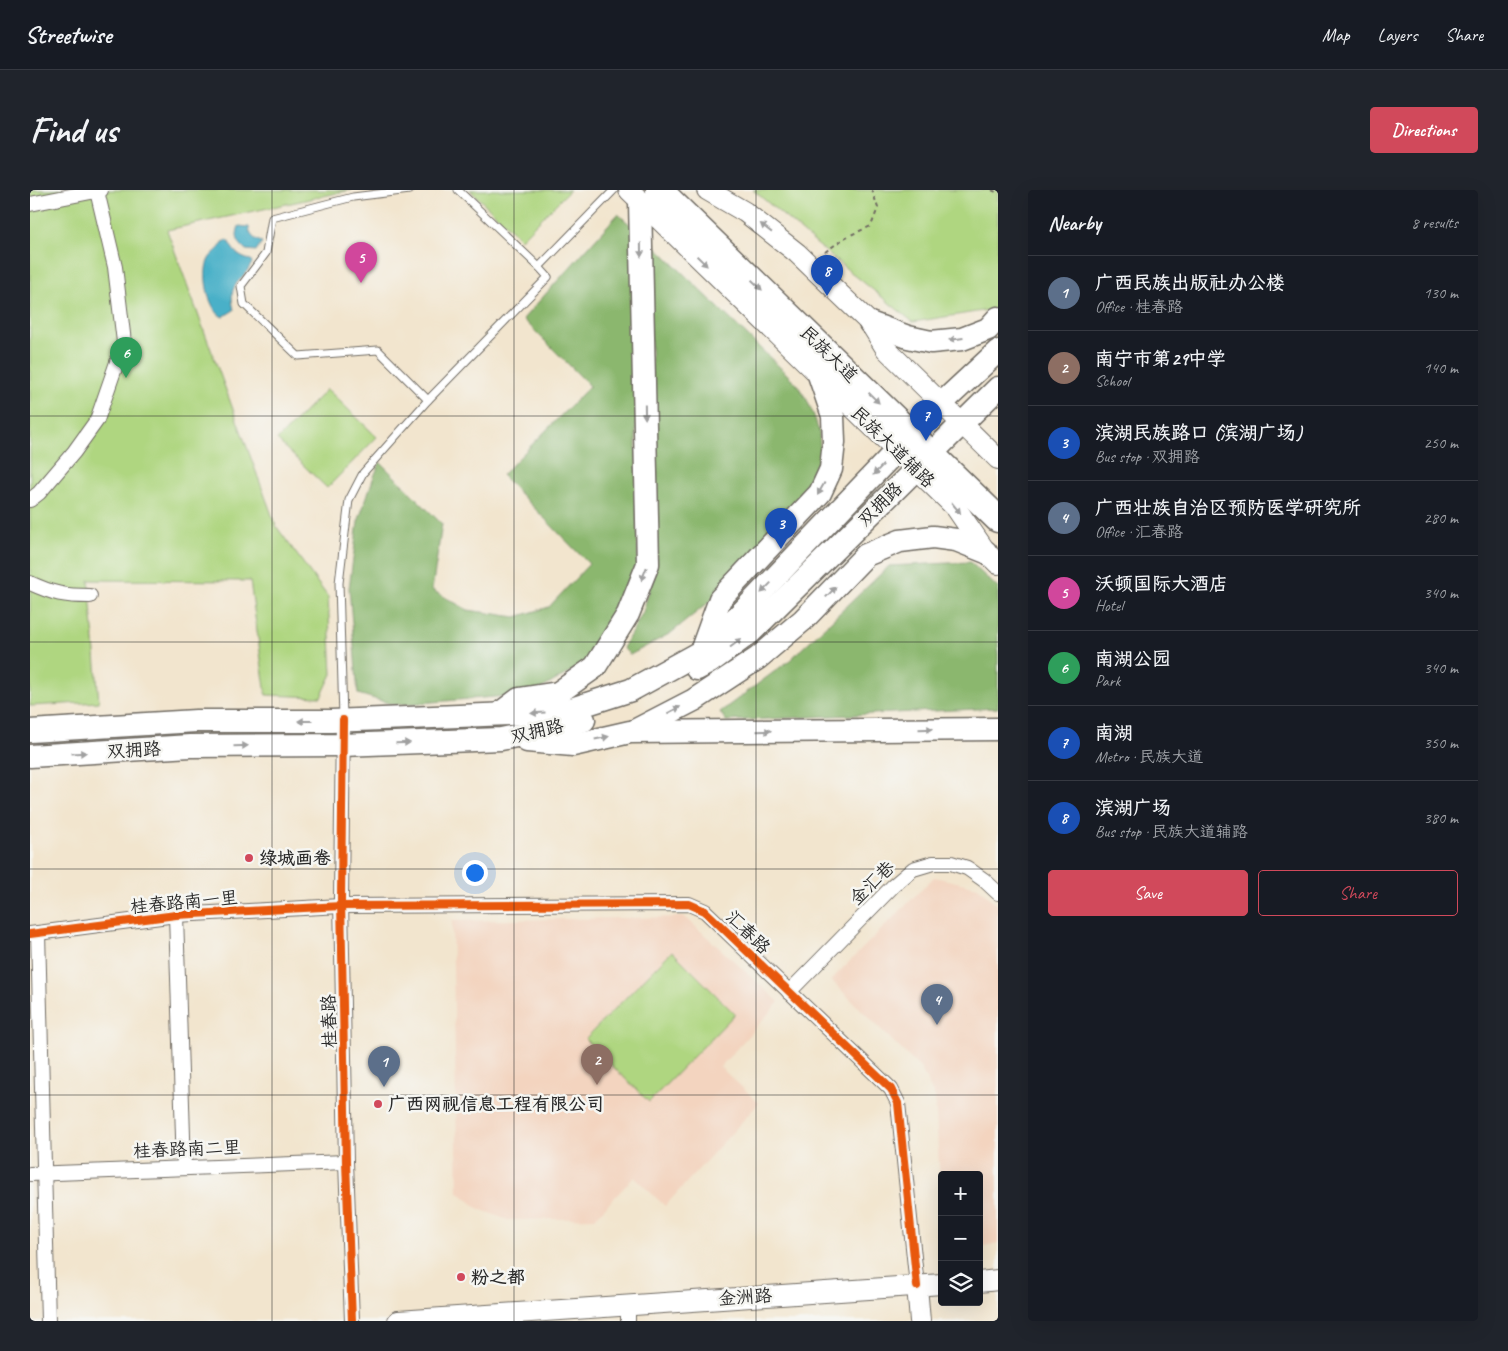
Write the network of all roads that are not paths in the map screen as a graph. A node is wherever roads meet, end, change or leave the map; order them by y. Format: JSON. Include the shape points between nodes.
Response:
{"nodes":[{"id":1,"x":99,"y":190,"type":"edge"},
{"id":2,"x":410,"y":190,"type":"edge"},
{"id":3,"x":458,"y":190,"type":"edge"},
{"id":4,"x":614,"y":190,"type":"edge"},
{"id":5,"x":684,"y":190,"type":"edge"},
{"id":6,"x":707,"y":190,"type":"edge"},
{"id":7,"x":643,"y":194,"type":"edge"},
{"id":8,"x":30,"y":204,"type":"edge"},
{"id":9,"x":540,"y":267,"type":"junction"},
{"id":10,"x":998,"y":318,"type":"edge"},
{"id":11,"x":870,"y":323,"type":"junction"},
{"id":12,"x":998,"y":351,"type":"edge"},
{"id":13,"x":819,"y":375,"type":"junction"},
{"id":14,"x":998,"y":388,"type":"edge"},
{"id":15,"x":428,"y":400,"type":"junction"},
{"id":16,"x":918,"y":428,"type":"junction"},
{"id":17,"x":938,"y":447,"type":"junction"},
{"id":18,"x":998,"y":459,"type":"edge"},
{"id":19,"x":998,"y":494,"type":"edge"},
{"id":20,"x":30,"y":500,"type":"edge"},
{"id":21,"x":998,"y":519,"type":"edge"},
{"id":22,"x":992,"y":558,"type":"edge"},
{"id":23,"x":30,"y":583,"type":"edge"},
{"id":24,"x":90,"y":596,"type":"dead end"},
{"id":25,"x":702,"y":651,"type":"junction"},
{"id":26,"x":498,"y":715,"type":"junction"},
{"id":27,"x":343,"y":720,"type":"junction"},
{"id":28,"x":998,"y":729,"type":"edge"},
{"id":29,"x":30,"y":730,"type":"edge"},
{"id":30,"x":630,"y":732,"type":"junction"},
{"id":31,"x":501,"y":739,"type":"junction"},
{"id":32,"x":342,"y":745,"type":"junction"},
{"id":33,"x":30,"y":756,"type":"edge"},
{"id":34,"x":998,"y":893,"type":"edge"},
{"id":35,"x":341,"y":906,"type":"junction"},
{"id":36,"x":176,"y":915,"type":"junction"},
{"id":37,"x":34,"y":934,"type":"edge"},
{"id":38,"x":789,"y":992,"type":"junction"},
{"id":39,"x":346,"y":1162,"type":"junction"},
{"id":40,"x":184,"y":1168,"type":"junction"},
{"id":41,"x":44,"y":1173,"type":"junction"},
{"id":42,"x":30,"y":1174,"type":"edge"},
{"id":43,"x":998,"y":1280,"type":"edge"},
{"id":44,"x":983,"y":1282,"type":"edge"},
{"id":45,"x":938,"y":1284,"type":"edge"},
{"id":46,"x":911,"y":1287,"type":"junction"},
{"id":47,"x":628,"y":1313,"type":"edge"},
{"id":48,"x":48,"y":1321,"type":"edge"},
{"id":49,"x":352,"y":1321,"type":"edge"},
{"id":50,"x":398,"y":1321,"type":"edge"},
{"id":51,"x":906,"y":1321,"type":"edge"},
{"id":52,"x":920,"y":1321,"type":"edge"}],
"edges":[{"from":1,"to":8,"type":"street"},
{"from":1,"to":20,"type":"street","via":[[115,267],[124,342],[97,420],[74,452]]},
{"from":2,"to":15,"type":"lane","via":[[353,198],[272,218],[266,253],[241,286],[244,304],[298,356],[378,350]]},
{"from":3,"to":9,"type":"lane"},
{"from":4,"to":9,"type":"lane"},
{"from":5,"to":16,"type":"highway","name":"民族大道"},
{"from":11,"to":6,"type":"street","name":"民族大道辅路","one_way":true,"via":[[797,253],[745,212]]},
{"from":7,"to":13,"type":"street","name":"民族大道辅路","one_way":true},
{"from":7,"to":16,"type":"highway","name":"民族大道","one_way":true},
{"from":7,"to":26,"type":"main road","one_way":true,"via":[[648,564],[628,614],[595,667],[558,693],[519,699]]},
{"from":9,"to":15,"type":"lane","via":[[548,276]]},
{"from":10,"to":11,"type":"main road","one_way":true,"via":[[988,330],[962,339],[931,342]]},
{"from":11,"to":16,"type":"street","name":"民族大道辅路","via":[[886,349]]},
{"from":12,"to":16,"type":"main road","name":"双拥路"},
{"from":13,"to":16,"type":"street","name":"民族大道辅路"},
{"from":13,"to":25,"type":"main road","one_way":true,"via":[[833,416],[831,469],[820,493],[720,600]]},
{"from":14,"to":17,"type":"main road","name":"双拥路"},
{"from":15,"to":27,"type":"lane","via":[[363,473],[349,500],[338,583]]},
{"from":16,"to":17,"type":"highway","name":"民族大道"},
{"from":16,"to":17,"type":"street","name":"民族大道辅路"},
{"from":16,"to":25,"type":"main road","name":"双拥路","one_way":true},
{"from":17,"to":18,"type":"street","name":"民族大道辅路"},
{"from":17,"to":19,"type":"highway","name":"民族大道"},
{"from":17,"to":21,"type":"highway","name":"民族大道"},
{"from":17,"to":22,"type":"street","name":"民族大道辅路","one_way":true,"via":[[956,508]]},
{"from":31,"to":17,"type":"main road","name":"双拥路","one_way":true,"via":[[566,726],[636,702],[710,662],[751,632]]},
{"from":30,"to":22,"type":"main road","one_way":true,"via":[[694,700],[758,658],[803,620],[866,556],[900,540],[934,536],[956,540]]},
{"from":23,"to":24,"type":"street","via":[[52,593]]},
{"from":25,"to":26,"type":"main road","name":"双拥路","one_way":true,"via":[[631,690],[588,704],[562,712]]},
{"from":26,"to":27,"type":"main road","name":"双拥路"},
{"from":27,"to":29,"type":"main road","name":"双拥路","one_way":true,"via":[[196,721]]},
{"from":27,"to":32,"type":"street","name":"桂春路"},
{"from":30,"to":28,"type":"main road","one_way":true},
{"from":31,"to":30,"type":"main road","one_way":true,"via":[[573,744]]},
{"from":32,"to":31,"type":"main road","name":"双拥路","one_way":true},
{"from":33,"to":32,"type":"main road","name":"双拥路","one_way":true,"via":[[190,746]]},
{"from":32,"to":35,"type":"street","name":"桂春路"},
{"from":34,"to":38,"type":"street","name":"金汇巷","via":[[967,868],[951,863],[933,863],[914,869],[893,886]]},
{"from":35,"to":36,"type":"street","name":"桂春路南一里"},
{"from":35,"to":38,"type":"street","name":"汇春路","via":[[689,904],[704,912]]},
{"from":35,"to":39,"type":"street","name":"桂春路"},
{"from":36,"to":37,"type":"street","name":"桂春路南一里"},
{"from":36,"to":40,"type":"street"},
{"from":37,"to":41,"type":"street"},
{"from":38,"to":46,"type":"street","name":"汇春路","via":[[891,1089],[898,1102]]},
{"from":39,"to":40,"type":"street","name":"桂春路南二里"},
{"from":39,"to":49,"type":"street","name":"桂春路"},
{"from":40,"to":41,"type":"street","name":"桂春路南二里"},
{"from":41,"to":42,"type":"street","name":"桂春路南二里"},
{"from":41,"to":48,"type":"street"},
{"from":43,"to":44,"type":"street"},
{"from":45,"to":46,"type":"street","name":"金洲路"},
{"from":46,"to":47,"type":"street","name":"金洲路"},
{"from":46,"to":51,"type":"street","name":"汇春路"},
{"from":46,"to":52,"type":"street","name":"汇春路"},
{"from":47,"to":50,"type":"street","name":"金洲路"}]}
